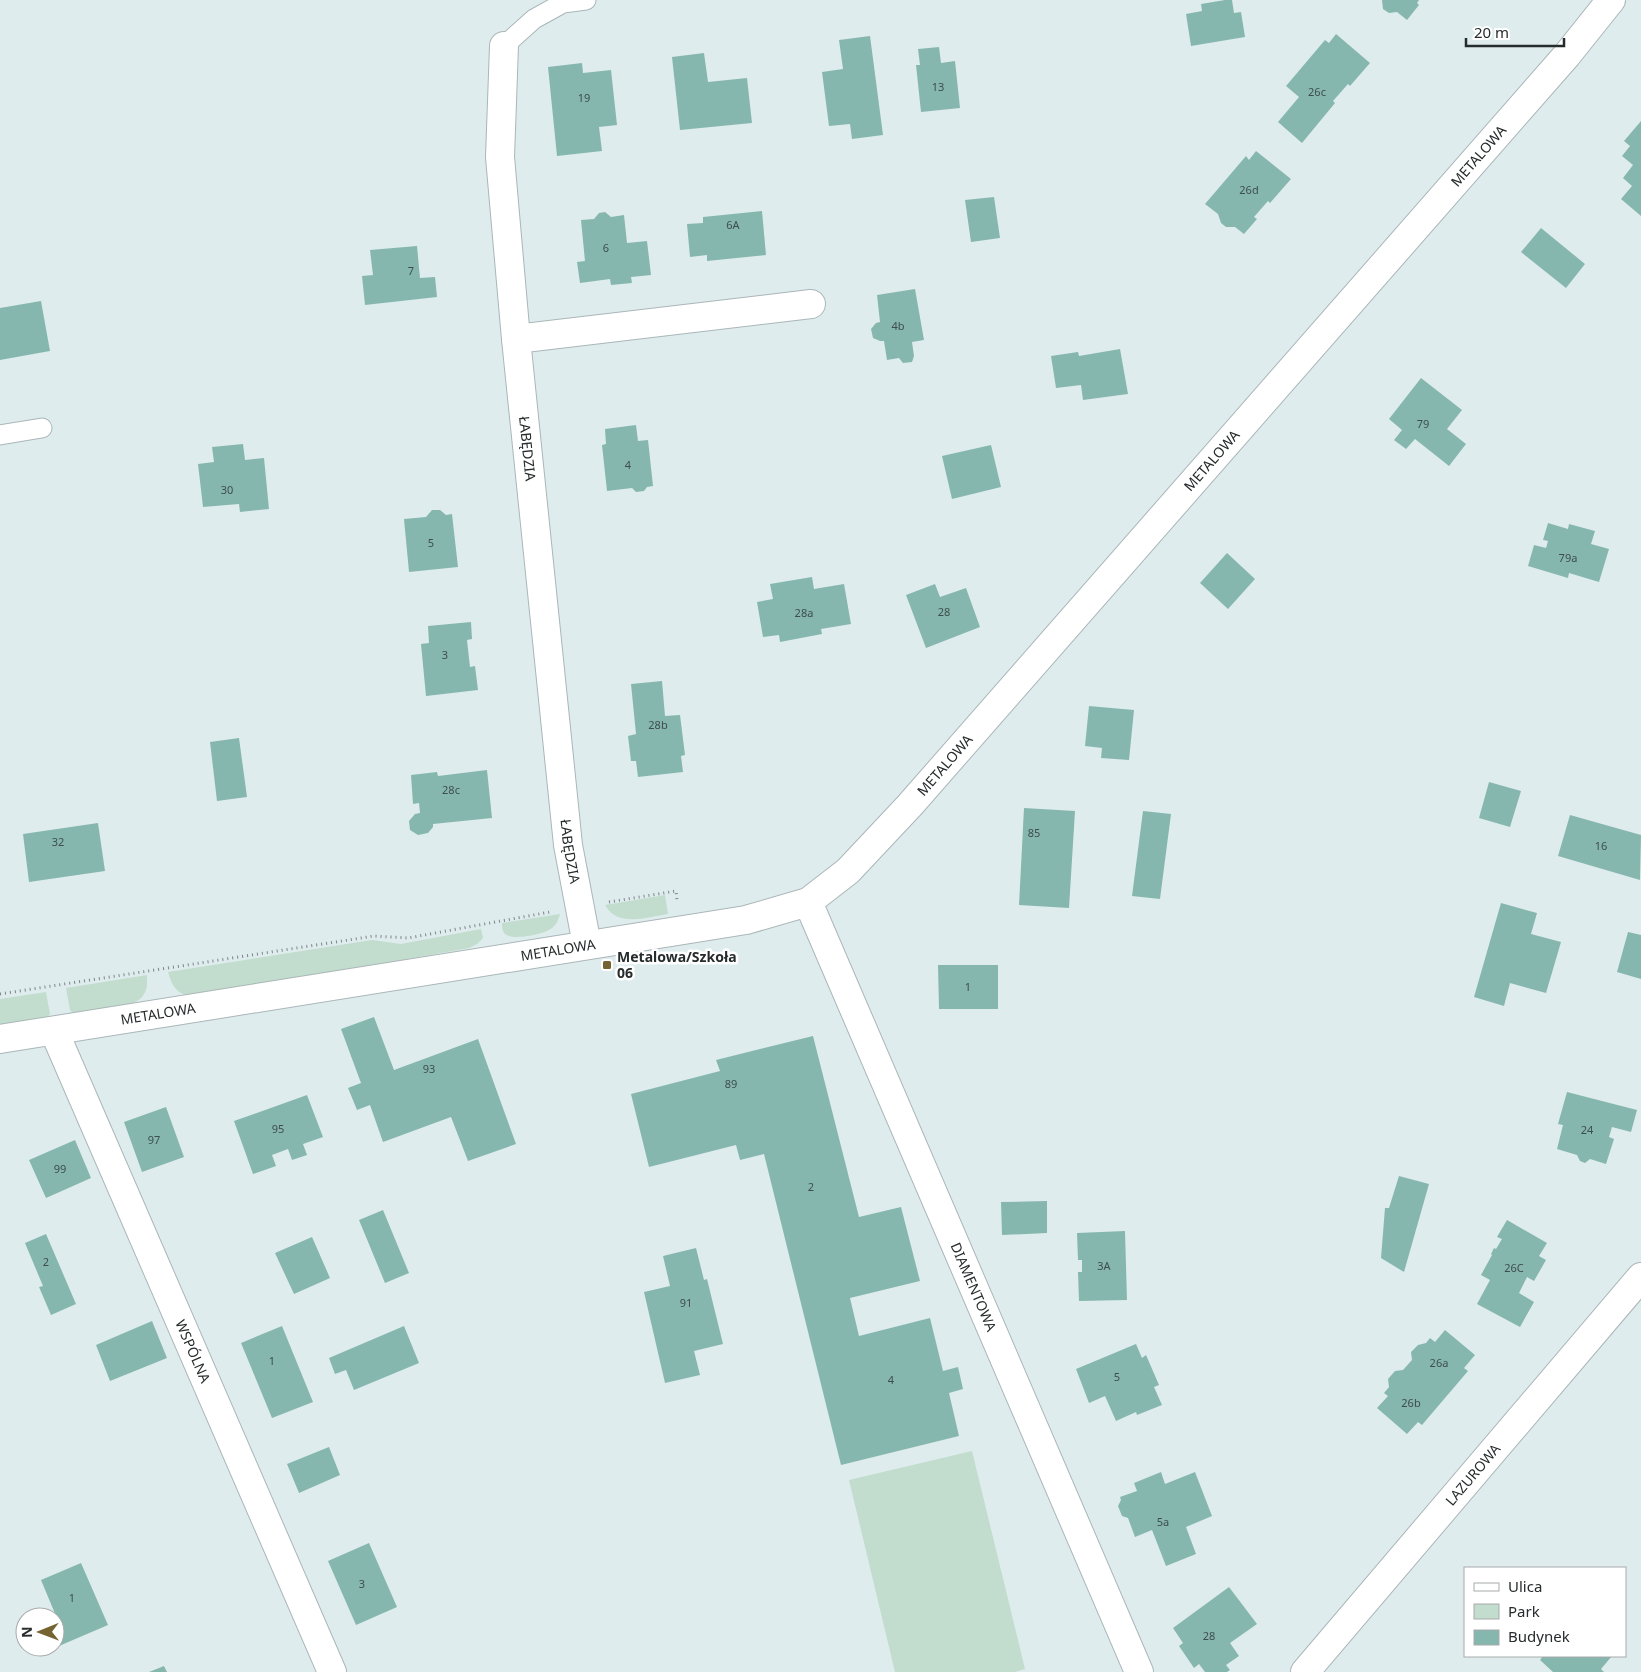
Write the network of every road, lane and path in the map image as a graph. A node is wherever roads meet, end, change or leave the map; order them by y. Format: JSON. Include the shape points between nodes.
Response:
{"nodes":[{"id":1,"x":586,"y":0,"type":"edge"},
{"id":2,"x":1611,"y":0,"type":"edge"},
{"id":3,"x":504,"y":46,"type":"joint"},
{"id":4,"x":811,"y":304,"type":"dead end"},
{"id":5,"x":516,"y":340,"type":"junction"},
{"id":6,"x":42,"y":428,"type":"dead end"},
{"id":7,"x":0,"y":435,"type":"edge"},
{"id":8,"x":808,"y":902,"type":"junction"},
{"id":9,"x":600,"y":903,"type":"dead end"},
{"id":10,"x":678,"y":906,"type":"dead end"},
{"id":11,"x":551,"y":912,"type":"dead end"},
{"id":12,"x":587,"y":945,"type":"junction"},
{"id":13,"x":0,"y":994,"type":"edge"},
{"id":14,"x":54,"y":1031,"type":"junction"},
{"id":15,"x":0,"y":1039,"type":"edge"},
{"id":16,"x":1641,"y":1277,"type":"edge"},
{"id":17,"x":332,"y":1672,"type":"edge"},
{"id":18,"x":1139,"y":1672,"type":"edge"},
{"id":19,"x":1305,"y":1672,"type":"edge"}],
"edges":[{"from":1,"to":3,"type":"lane","name":"ŁABĘDZIA","via":[[563,3],[534,19]]},
{"from":2,"to":8,"type":"street","name":"METALOWA","via":[[1560,63],[910,805],[848,871]]},
{"from":3,"to":5,"type":"street","name":"ŁABĘDZIA","via":[[500,157]]},
{"from":4,"to":5,"type":"street"},
{"from":5,"to":12,"type":"street","name":"ŁABĘDZIA","via":[[568,845]]},
{"from":6,"to":7,"type":"lane"},
{"from":8,"to":12,"type":"street","name":"METALOWA","via":[[746,920]]},
{"from":8,"to":18,"type":"street","name":"DIAMENTOWA"},
{"from":9,"to":10,"type":"path","via":[[676,891]]},
{"from":11,"to":13,"type":"path","via":[[408,938],[374,936]]},
{"from":12,"to":14,"type":"street","name":"METALOWA"},
{"from":14,"to":15,"type":"street","name":"METALOWA"},
{"from":14,"to":17,"type":"street","name":"WSPÓLNA"},
{"from":16,"to":19,"type":"street","name":"LAZUROWA"}]}
